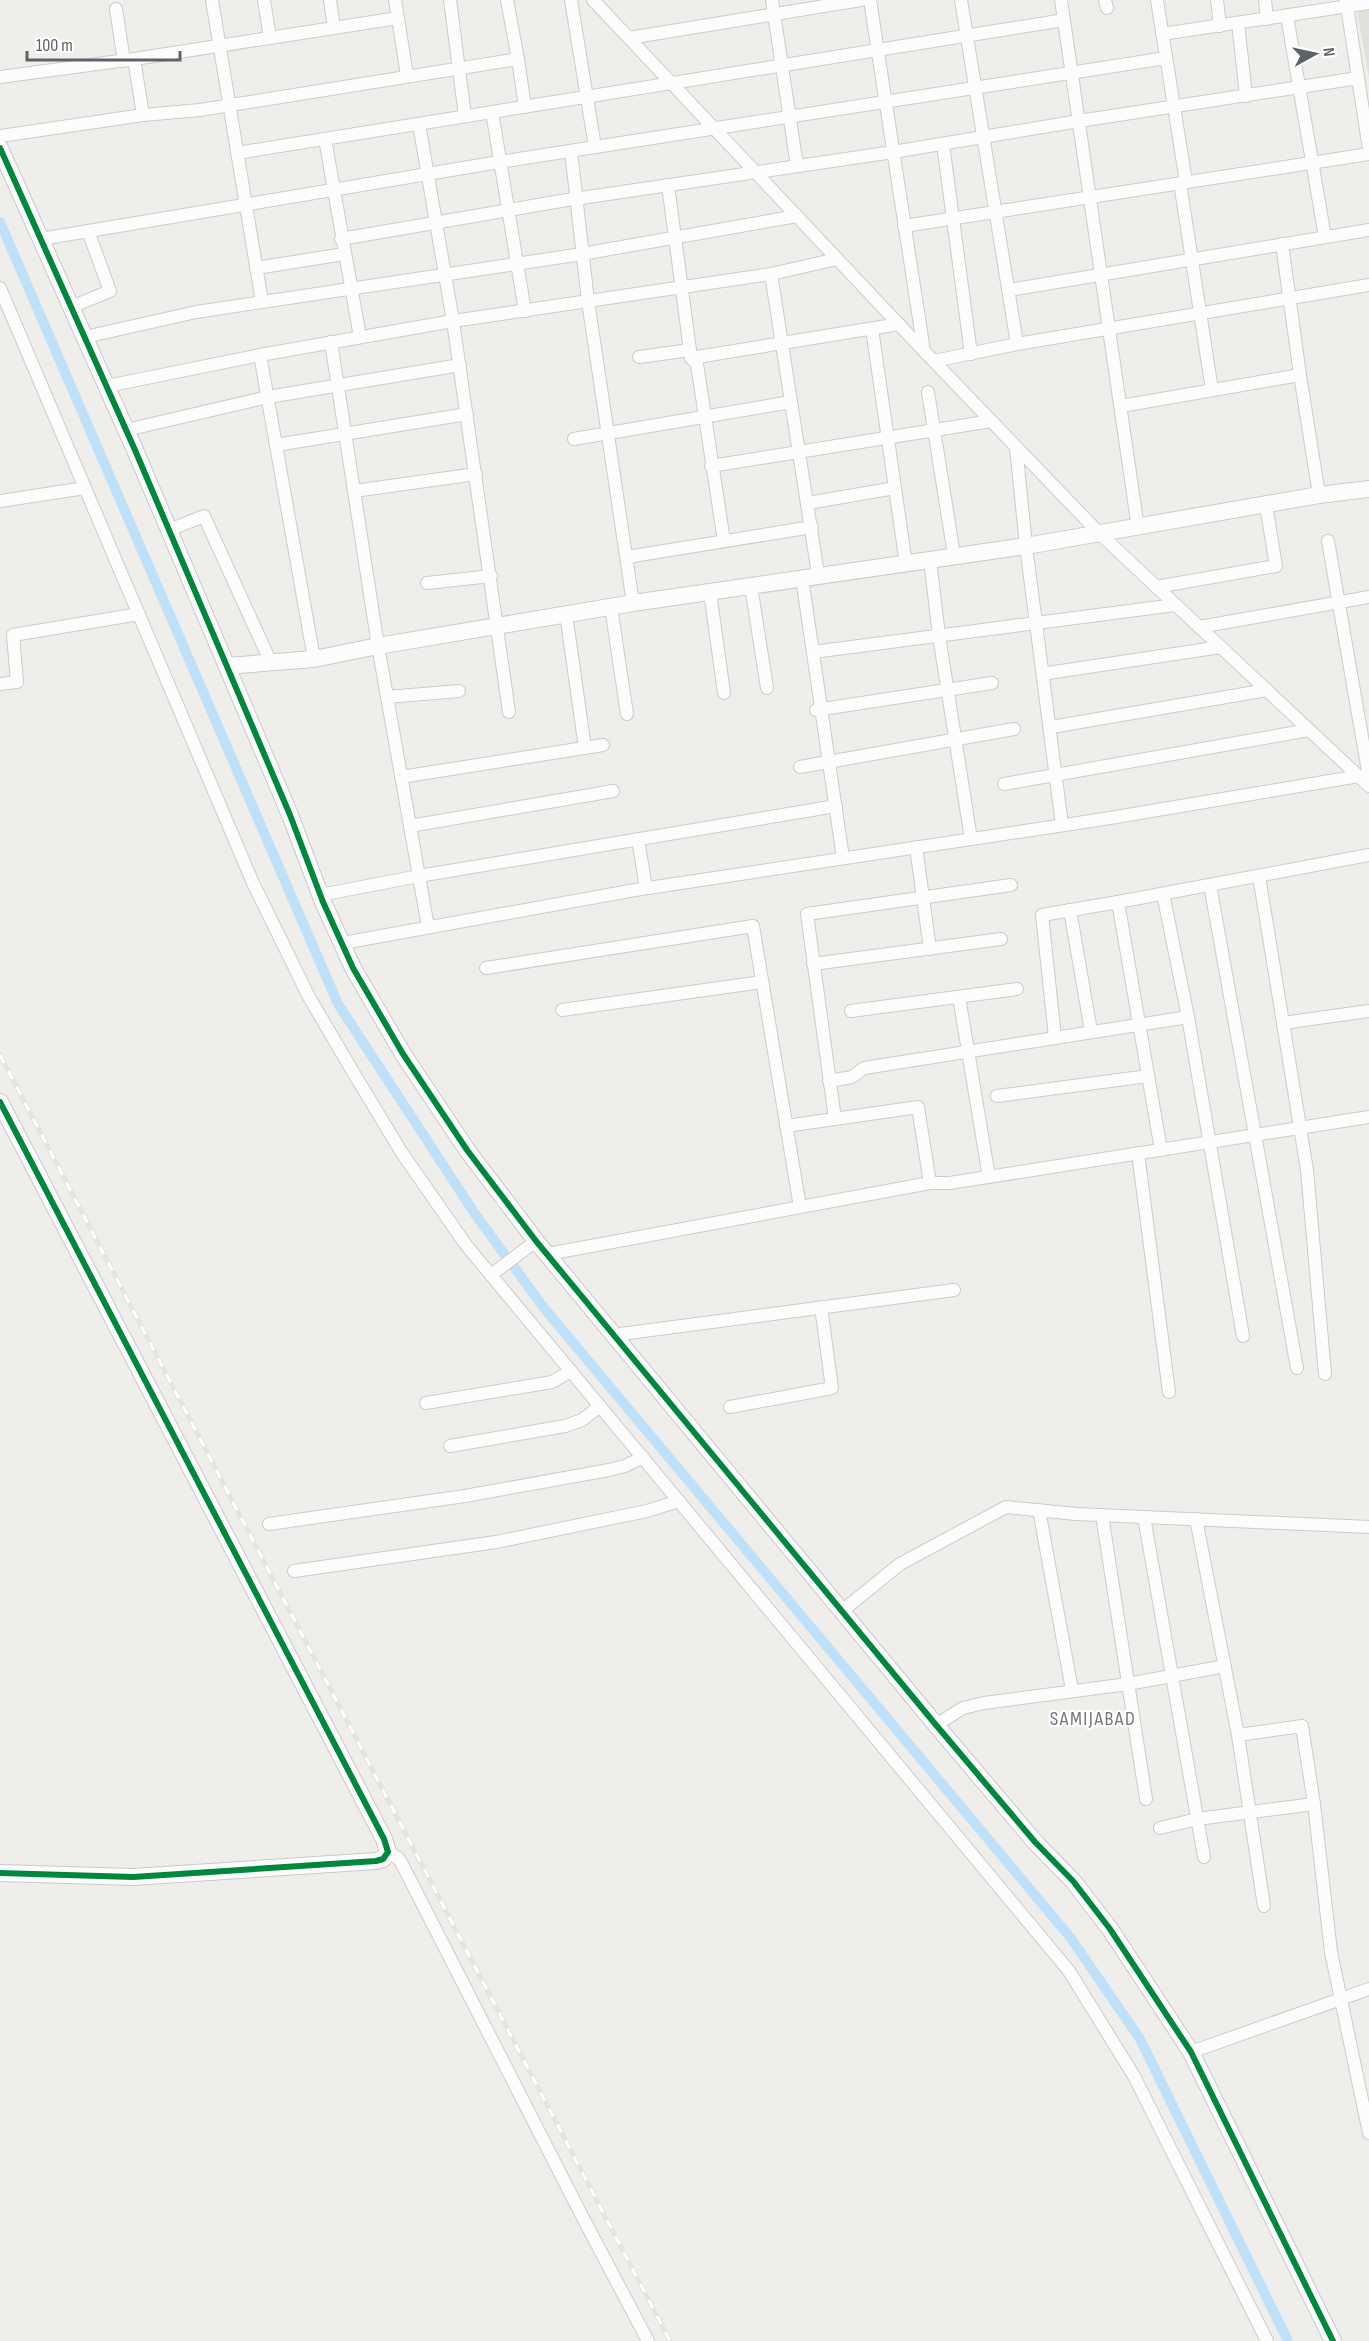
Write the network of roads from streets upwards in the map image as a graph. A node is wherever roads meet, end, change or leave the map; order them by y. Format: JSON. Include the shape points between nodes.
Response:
{"nodes":[{"id":1,"x":212,"y":0,"type":"edge"},
{"id":2,"x":264,"y":0,"type":"edge"},
{"id":3,"x":330,"y":0,"type":"edge"},
{"id":4,"x":395,"y":0,"type":"edge"},
{"id":5,"x":450,"y":0,"type":"edge"},
{"id":6,"x":507,"y":0,"type":"edge"},
{"id":7,"x":571,"y":0,"type":"edge"},
{"id":8,"x":594,"y":0,"type":"edge"},
{"id":9,"x":772,"y":0,"type":"edge"},
{"id":10,"x":861,"y":0,"type":"edge"},
{"id":11,"x":870,"y":0,"type":"edge"},
{"id":12,"x":961,"y":0,"type":"edge"},
{"id":13,"x":1061,"y":0,"type":"edge"},
{"id":14,"x":1157,"y":0,"type":"edge"},
{"id":15,"x":1217,"y":0,"type":"edge"},
{"id":16,"x":1265,"y":0,"type":"edge"},
{"id":17,"x":1346,"y":3,"type":"edge"},
{"id":18,"x":1369,"y":3,"type":"edge"},
{"id":19,"x":116,"y":9,"type":"dead end"},
{"id":20,"x":775,"y":14,"type":"junction"},
{"id":21,"x":1287,"y":16,"type":"junction"},
{"id":22,"x":398,"y":18,"type":"junction"},
{"id":23,"x":1268,"y":19,"type":"junction"},
{"id":24,"x":1064,"y":20,"type":"junction"},
{"id":25,"x":1238,"y":23,"type":"junction"},
{"id":26,"x":1220,"y":26,"type":"junction"},
{"id":27,"x":334,"y":28,"type":"junction"},
{"id":28,"x":1162,"y":34,"type":"junction"},
{"id":29,"x":967,"y":36,"type":"junction"},
{"id":30,"x":270,"y":38,"type":"junction"},
{"id":31,"x":629,"y":38,"type":"junction"},
{"id":32,"x":220,"y":46,"type":"junction"},
{"id":33,"x":878,"y":50,"type":"junction"},
{"id":34,"x":1166,"y":58,"type":"junction"},
{"id":35,"x":518,"y":59,"type":"junction"},
{"id":36,"x":129,"y":60,"type":"junction"},
{"id":37,"x":782,"y":65,"type":"junction"},
{"id":38,"x":460,"y":69,"type":"junction"},
{"id":39,"x":1072,"y":73,"type":"junction"},
{"id":40,"x":407,"y":76,"type":"junction"},
{"id":41,"x":0,"y":77,"type":"edge"},
{"id":42,"x":1358,"y":78,"type":"junction"},
{"id":43,"x":672,"y":84,"type":"junction"},
{"id":44,"x":1299,"y":87,"type":"junction"},
{"id":45,"x":976,"y":88,"type":"junction"},
{"id":46,"x":1246,"y":96,"type":"junction"},
{"id":47,"x":587,"y":97,"type":"junction"},
{"id":48,"x":885,"y":102,"type":"junction"},
{"id":49,"x":229,"y":105,"type":"junction"},
{"id":50,"x":525,"y":107,"type":"junction"},
{"id":51,"x":1174,"y":107,"type":"junction"},
{"id":52,"x":492,"y":112,"type":"junction"},
{"id":53,"x":143,"y":115,"type":"junction"},
{"id":54,"x":465,"y":116,"type":"junction"},
{"id":55,"x":790,"y":117,"type":"junction"},
{"id":56,"x":1079,"y":121,"type":"junction"},
{"id":57,"x":419,"y":124,"type":"junction"},
{"id":58,"x":714,"y":128,"type":"junction"},
{"id":59,"x":0,"y":136,"type":"edge"},
{"id":60,"x":984,"y":138,"type":"junction"},
{"id":61,"x":325,"y":139,"type":"junction"},
{"id":62,"x":943,"y":144,"type":"junction"},
{"id":63,"x":595,"y":147,"type":"junction"},
{"id":64,"x":0,"y":148,"type":"edge"},
{"id":65,"x":1369,"y":149,"type":"edge"},
{"id":66,"x":571,"y":151,"type":"junction"},
{"id":67,"x":893,"y":152,"type":"junction"},
{"id":68,"x":237,"y":153,"type":"junction"},
{"id":69,"x":1369,"y":154,"type":"edge"},
{"id":70,"x":499,"y":162,"type":"junction"},
{"id":71,"x":1312,"y":163,"type":"junction"},
{"id":72,"x":797,"y":166,"type":"junction"},
{"id":73,"x":756,"y":172,"type":"junction"},
{"id":74,"x":428,"y":174,"type":"junction"},
{"id":75,"x":1183,"y":183,"type":"junction"},
{"id":76,"x":668,"y":185,"type":"junction"},
{"id":77,"x":333,"y":190,"type":"junction"},
{"id":78,"x":1090,"y":197,"type":"junction"},
{"id":79,"x":577,"y":198,"type":"junction"},
{"id":80,"x":246,"y":205,"type":"junction"},
{"id":81,"x":507,"y":210,"type":"junction"},
{"id":82,"x":997,"y":212,"type":"junction"},
{"id":83,"x":797,"y":216,"type":"junction"},
{"id":84,"x":953,"y":218,"type":"junction"},
{"id":85,"x":435,"y":222,"type":"junction"},
{"id":86,"x":904,"y":226,"type":"junction"},
{"id":87,"x":1369,"y":230,"type":"edge"},
{"id":88,"x":88,"y":231,"type":"junction"},
{"id":89,"x":1325,"y":237,"type":"junction"},
{"id":90,"x":41,"y":239,"type":"junction"},
{"id":91,"x":341,"y":239,"type":"junction"},
{"id":92,"x":674,"y":239,"type":"junction"},
{"id":93,"x":1282,"y":244,"type":"junction"},
{"id":94,"x":344,"y":254,"type":"junction"},
{"id":95,"x":582,"y":254,"type":"junction"},
{"id":96,"x":1192,"y":258,"type":"junction"},
{"id":97,"x":837,"y":259,"type":"junction"},
{"id":98,"x":516,"y":262,"type":"junction"},
{"id":99,"x":256,"y":267,"type":"junction"},
{"id":100,"x":1101,"y":273,"type":"junction"},
{"id":101,"x":771,"y":274,"type":"junction"},
{"id":102,"x":445,"y":275,"type":"junction"},
{"id":103,"x":1369,"y":285,"type":"edge"},
{"id":104,"x":0,"y":288,"type":"edge"},
{"id":105,"x":351,"y":289,"type":"junction"},
{"id":106,"x":681,"y":289,"type":"junction"},
{"id":107,"x":1009,"y":290,"type":"junction"},
{"id":108,"x":1289,"y":299,"type":"junction"},
{"id":109,"x":588,"y":301,"type":"junction"},
{"id":110,"x":262,"y":303,"type":"junction"},
{"id":111,"x":71,"y":307,"type":"junction"},
{"id":112,"x":525,"y":311,"type":"junction"},
{"id":113,"x":1199,"y":314,"type":"junction"},
{"id":114,"x":453,"y":321,"type":"junction"},
{"id":115,"x":899,"y":324,"type":"junction"},
{"id":116,"x":872,"y":329,"type":"junction"},
{"id":117,"x":1109,"y":330,"type":"junction"},
{"id":118,"x":85,"y":337,"type":"junction"},
{"id":119,"x":360,"y":337,"type":"junction"},
{"id":120,"x":331,"y":342,"type":"junction"},
{"id":121,"x":783,"y":343,"type":"junction"},
{"id":122,"x":1017,"y":344,"type":"junction"},
{"id":123,"x":924,"y":351,"type":"junction"},
{"id":124,"x":690,"y":354,"type":"junction"},
{"id":125,"x":971,"y":354,"type":"junction"},
{"id":126,"x":260,"y":355,"type":"junction"},
{"id":127,"x":639,"y":357,"type":"dead end"},
{"id":128,"x":934,"y":361,"type":"junction"},
{"id":129,"x":460,"y":365,"type":"junction"},
{"id":130,"x":1300,"y":375,"type":"junction"},
{"id":131,"x":338,"y":385,"type":"junction"},
{"id":132,"x":106,"y":386,"type":"junction"},
{"id":133,"x":1212,"y":390,"type":"junction"},
{"id":134,"x":928,"y":392,"type":"dead end"},
{"id":135,"x":268,"y":397,"type":"junction"},
{"id":136,"x":791,"y":402,"type":"junction"},
{"id":137,"x":1120,"y":406,"type":"junction"},
{"id":138,"x":467,"y":414,"type":"junction"},
{"id":139,"x":704,"y":415,"type":"junction"},
{"id":140,"x":991,"y":421,"type":"junction"},
{"id":141,"x":126,"y":430,"type":"junction"},
{"id":142,"x":934,"y":430,"type":"junction"},
{"id":143,"x":609,"y":433,"type":"junction"},
{"id":144,"x":345,"y":434,"type":"junction"},
{"id":145,"x":888,"y":437,"type":"junction"},
{"id":146,"x":574,"y":439,"type":"dead end"},
{"id":147,"x":276,"y":445,"type":"junction"},
{"id":148,"x":1016,"y":447,"type":"junction"},
{"id":149,"x":800,"y":451,"type":"junction"},
{"id":150,"x":711,"y":466,"type":"junction"},
{"id":151,"x":476,"y":474,"type":"junction"},
{"id":152,"x":86,"y":488,"type":"junction"},
{"id":153,"x":895,"y":488,"type":"junction"},
{"id":154,"x":1369,"y":489,"type":"edge"},
{"id":155,"x":354,"y":491,"type":"junction"},
{"id":156,"x":1319,"y":495,"type":"junction"},
{"id":157,"x":0,"y":501,"type":"edge"},
{"id":158,"x":808,"y":503,"type":"junction"},
{"id":159,"x":1266,"y":505,"type":"junction"},
{"id":160,"x":812,"y":527,"type":"junction"},
{"id":161,"x":1138,"y":528,"type":"junction"},
{"id":162,"x":169,"y":530,"type":"junction"},
{"id":163,"x":1098,"y":532,"type":"junction"},
{"id":164,"x":724,"y":541,"type":"junction"},
{"id":165,"x":1328,"y":541,"type":"dead end"},
{"id":166,"x":1026,"y":546,"type":"junction"},
{"id":167,"x":954,"y":555,"type":"junction"},
{"id":168,"x":627,"y":557,"type":"junction"},
{"id":169,"x":930,"y":560,"type":"junction"},
{"id":170,"x":906,"y":564,"type":"junction"},
{"id":171,"x":818,"y":574,"type":"junction"},
{"id":172,"x":491,"y":576,"type":"junction"},
{"id":173,"x":802,"y":578,"type":"junction"},
{"id":174,"x":427,"y":583,"type":"dead end"},
{"id":175,"x":751,"y":586,"type":"junction"},
{"id":176,"x":1156,"y":587,"type":"junction"},
{"id":177,"x":710,"y":592,"type":"junction"},
{"id":178,"x":1369,"y":597,"type":"edge"},
{"id":179,"x":633,"y":603,"type":"junction"},
{"id":180,"x":1338,"y":603,"type":"junction"},
{"id":181,"x":1175,"y":605,"type":"junction"},
{"id":182,"x":611,"y":607,"type":"junction"},
{"id":183,"x":139,"y":614,"type":"junction"},
{"id":184,"x":566,"y":614,"type":"junction"},
{"id":185,"x":1035,"y":623,"type":"junction"},
{"id":186,"x":498,"y":626,"type":"junction"},
{"id":187,"x":1199,"y":627,"type":"junction"},
{"id":188,"x":939,"y":636,"type":"junction"},
{"id":189,"x":378,"y":646,"type":"junction"},
{"id":190,"x":1221,"y":647,"type":"junction"},
{"id":191,"x":813,"y":652,"type":"junction"},
{"id":192,"x":314,"y":660,"type":"junction"},
{"id":193,"x":271,"y":663,"type":"junction"},
{"id":194,"x":227,"y":666,"type":"junction"},
{"id":195,"x":1048,"y":674,"type":"dead end"},
{"id":196,"x":992,"y":683,"type":"dead end"},
{"id":197,"x":0,"y":684,"type":"edge"},
{"id":198,"x":767,"y":688,"type":"dead end"},
{"id":199,"x":947,"y":689,"type":"junction"},
{"id":200,"x":1267,"y":690,"type":"junction"},
{"id":201,"x":459,"y":691,"type":"dead end"},
{"id":202,"x":724,"y":693,"type":"dead end"},
{"id":203,"x":387,"y":697,"type":"junction"},
{"id":204,"x":819,"y":710,"type":"junction"},
{"id":205,"x":509,"y":712,"type":"dead end"},
{"id":206,"x":627,"y":714,"type":"dead end"},
{"id":207,"x":1057,"y":726,"type":"dead end"},
{"id":208,"x":1014,"y":729,"type":"dead end"},
{"id":209,"x":1309,"y":730,"type":"junction"},
{"id":210,"x":956,"y":740,"type":"junction"},
{"id":211,"x":603,"y":745,"type":"dead end"},
{"id":212,"x":585,"y":748,"type":"junction"},
{"id":213,"x":829,"y":762,"type":"junction"},
{"id":214,"x":800,"y":767,"type":"dead end"},
{"id":215,"x":1055,"y":775,"type":"junction"},
{"id":216,"x":1364,"y":776,"type":"edge"},
{"id":217,"x":401,"y":777,"type":"junction"},
{"id":218,"x":1004,"y":784,"type":"dead end"},
{"id":219,"x":1369,"y":786,"type":"edge"},
{"id":220,"x":613,"y":791,"type":"dead end"},
{"id":221,"x":836,"y":806,"type":"junction"},
{"id":222,"x":1062,"y":825,"type":"junction"},
{"id":223,"x":410,"y":826,"type":"junction"},
{"id":224,"x":638,"y":839,"type":"junction"},
{"id":225,"x":971,"y":839,"type":"junction"},
{"id":226,"x":916,"y":847,"type":"junction"},
{"id":227,"x":1369,"y":855,"type":"edge"},
{"id":228,"x":843,"y":858,"type":"junction"},
{"id":229,"x":419,"y":876,"type":"junction"},
{"id":230,"x":1258,"y":876,"type":"junction"},
{"id":231,"x":1011,"y":885,"type":"dead end"},
{"id":232,"x":1210,"y":885,"type":"junction"},
{"id":233,"x":646,"y":888,"type":"junction"},
{"id":234,"x":1163,"y":894,"type":"junction"},
{"id":235,"x":320,"y":895,"type":"junction"},
{"id":236,"x":924,"y":899,"type":"junction"},
{"id":237,"x":1118,"y":902,"type":"junction"},
{"id":238,"x":1070,"y":910,"type":"junction"},
{"id":239,"x":428,"y":927,"type":"junction"},
{"id":240,"x":1002,"y":939,"type":"dead end"},
{"id":241,"x":343,"y":943,"type":"junction"},
{"id":242,"x":930,"y":949,"type":"junction"},
{"id":243,"x":813,"y":964,"type":"junction"},
{"id":244,"x":486,"y":968,"type":"dead end"},
{"id":245,"x":762,"y":982,"type":"junction"},
{"id":246,"x":1017,"y":989,"type":"dead end"},
{"id":247,"x":959,"y":997,"type":"junction"},
{"id":248,"x":562,"y":1010,"type":"dead end"},
{"id":249,"x":851,"y":1011,"type":"dead end"},
{"id":250,"x":1369,"y":1011,"type":"edge"},
{"id":251,"x":1188,"y":1017,"type":"junction"},
{"id":252,"x":1283,"y":1023,"type":"junction"},
{"id":253,"x":1139,"y":1024,"type":"junction"},
{"id":254,"x":1091,"y":1031,"type":"junction"},
{"id":255,"x":1055,"y":1037,"type":"junction"},
{"id":256,"x":968,"y":1051,"type":"junction"},
{"id":257,"x":1148,"y":1076,"type":"junction"},
{"id":258,"x":830,"y":1081,"type":"junction"},
{"id":259,"x":997,"y":1096,"type":"dead end"},
{"id":260,"x":0,"y":1102,"type":"edge"},
{"id":261,"x":1369,"y":1117,"type":"edge"},
{"id":262,"x":835,"y":1119,"type":"junction"},
{"id":263,"x":786,"y":1126,"type":"junction"},
{"id":264,"x":1300,"y":1128,"type":"junction"},
{"id":265,"x":1255,"y":1135,"type":"junction"},
{"id":266,"x":1210,"y":1142,"type":"junction"},
{"id":267,"x":1161,"y":1150,"type":"junction"},
{"id":268,"x":1138,"y":1153,"type":"junction"},
{"id":269,"x":989,"y":1177,"type":"junction"},
{"id":270,"x":930,"y":1183,"type":"junction"},
{"id":271,"x":800,"y":1207,"type":"junction"},
{"id":272,"x":531,"y":1245,"type":"junction"},
{"id":273,"x":548,"y":1254,"type":"junction"},
{"id":274,"x":493,"y":1273,"type":"junction"},
{"id":275,"x":954,"y":1290,"type":"dead end"},
{"id":276,"x":821,"y":1307,"type":"junction"},
{"id":277,"x":613,"y":1335,"type":"junction"},
{"id":278,"x":1244,"y":1336,"type":"dead end"},
{"id":279,"x":1297,"y":1368,"type":"dead end"},
{"id":280,"x":571,"y":1371,"type":"junction"},
{"id":281,"x":1325,"y":1374,"type":"dead end"},
{"id":282,"x":1169,"y":1392,"type":"dead end"},
{"id":283,"x":426,"y":1403,"type":"dead end"},
{"id":284,"x":600,"y":1406,"type":"junction"},
{"id":285,"x":730,"y":1407,"type":"dead end"},
{"id":286,"x":450,"y":1446,"type":"dead end"},
{"id":287,"x":643,"y":1457,"type":"junction"},
{"id":288,"x":679,"y":1501,"type":"junction"},
{"id":289,"x":1040,"y":1510,"type":"junction"},
{"id":290,"x":1102,"y":1515,"type":"junction"},
{"id":291,"x":1144,"y":1517,"type":"junction"},
{"id":292,"x":1196,"y":1519,"type":"junction"},
{"id":293,"x":269,"y":1524,"type":"dead end"},
{"id":294,"x":1369,"y":1527,"type":"edge"},
{"id":295,"x":294,"y":1571,"type":"dead end"},
{"id":296,"x":842,"y":1611,"type":"junction"},
{"id":297,"x":1225,"y":1666,"type":"junction"},
{"id":298,"x":1172,"y":1676,"type":"junction"},
{"id":299,"x":1128,"y":1684,"type":"junction"},
{"id":300,"x":1072,"y":1690,"type":"junction"},
{"id":301,"x":936,"y":1725,"type":"junction"},
{"id":302,"x":1238,"y":1735,"type":"junction"},
{"id":303,"x":1146,"y":1799,"type":"dead end"},
{"id":304,"x":1314,"y":1804,"type":"junction"},
{"id":305,"x":1250,"y":1812,"type":"junction"},
{"id":306,"x":1197,"y":1819,"type":"junction"},
{"id":307,"x":1160,"y":1828,"type":"dead end"},
{"id":308,"x":388,"y":1852,"type":"junction"},
{"id":309,"x":1204,"y":1857,"type":"dead end"},
{"id":310,"x":0,"y":1873,"type":"edge"},
{"id":311,"x":1264,"y":1906,"type":"dead end"},
{"id":312,"x":1369,"y":1989,"type":"edge"},
{"id":313,"x":1340,"y":1997,"type":"junction"},
{"id":314,"x":1191,"y":2052,"type":"junction"},
{"id":315,"x":1369,"y":2133,"type":"edge"},
{"id":316,"x":648,"y":2341,"type":"edge"},
{"id":317,"x":1267,"y":2341,"type":"edge"},
{"id":318,"x":1333,"y":2341,"type":"edge"}],
"edges":[{"from":1,"to":32,"type":"street"},
{"from":2,"to":30,"type":"street"},
{"from":3,"to":27,"type":"street"},
{"from":4,"to":22,"type":"street"},
{"from":5,"to":38,"type":"street"},
{"from":6,"to":35,"type":"street"},
{"from":7,"to":47,"type":"street"},
{"from":8,"to":31,"type":"street"},
{"from":9,"to":20,"type":"street"},
{"from":10,"to":20,"type":"street"},
{"from":11,"to":33,"type":"street"},
{"from":12,"to":29,"type":"street"},
{"from":13,"to":24,"type":"street"},
{"from":14,"to":28,"type":"street"},
{"from":15,"to":26,"type":"street"},
{"from":16,"to":23,"type":"street"},
{"from":17,"to":18,"type":"street"},
{"from":17,"to":21,"type":"street"},
{"from":17,"to":42,"type":"street"},
{"from":19,"to":36,"type":"street"},
{"from":20,"to":31,"type":"street"},
{"from":20,"to":37,"type":"street"},
{"from":21,"to":23,"type":"street"},
{"from":21,"to":44,"type":"street"},
{"from":22,"to":27,"type":"street"},
{"from":22,"to":40,"type":"street"},
{"from":23,"to":25,"type":"street"},
{"from":24,"to":29,"type":"street"},
{"from":24,"to":39,"type":"street"},
{"from":25,"to":26,"type":"street"},
{"from":25,"to":46,"type":"street"},
{"from":26,"to":28,"type":"street"},
{"from":27,"to":30,"type":"street"},
{"from":28,"to":34,"type":"street"},
{"from":29,"to":33,"type":"street"},
{"from":29,"to":45,"type":"street"},
{"from":30,"to":32,"type":"street"},
{"from":31,"to":43,"type":"street"},
{"from":32,"to":36,"type":"street"},
{"from":32,"to":49,"type":"street"},
{"from":33,"to":37,"type":"street"},
{"from":33,"to":48,"type":"street"},
{"from":34,"to":39,"type":"street"},
{"from":34,"to":51,"type":"street"},
{"from":35,"to":38,"type":"street"},
{"from":35,"to":50,"type":"street"},
{"from":36,"to":41,"type":"street"},
{"from":36,"to":53,"type":"street"},
{"from":37,"to":43,"type":"street"},
{"from":37,"to":55,"type":"street"},
{"from":38,"to":40,"type":"street"},
{"from":38,"to":54,"type":"street"},
{"from":39,"to":45,"type":"street"},
{"from":39,"to":56,"type":"street"},
{"from":40,"to":49,"type":"street"},
{"from":42,"to":44,"type":"street"},
{"from":42,"to":65,"type":"street"},
{"from":43,"to":47,"type":"street"},
{"from":43,"to":58,"type":"street"},
{"from":44,"to":46,"type":"street"},
{"from":44,"to":71,"type":"street"},
{"from":45,"to":48,"type":"street"},
{"from":45,"to":60,"type":"street"},
{"from":46,"to":51,"type":"street"},
{"from":47,"to":50,"type":"street"},
{"from":47,"to":63,"type":"street"},
{"from":48,"to":55,"type":"street"},
{"from":48,"to":67,"type":"street"},
{"from":49,"to":53,"type":"street"},
{"from":49,"to":68,"type":"street"},
{"from":50,"to":52,"type":"street"},
{"from":51,"to":56,"type":"street"},
{"from":51,"to":75,"type":"street"},
{"from":52,"to":54,"type":"street"},
{"from":52,"to":70,"type":"street"},
{"from":53,"to":59,"type":"street"},
{"from":54,"to":57,"type":"street"},
{"from":55,"to":58,"type":"street"},
{"from":55,"to":72,"type":"street"},
{"from":56,"to":60,"type":"street"},
{"from":56,"to":78,"type":"street"},
{"from":57,"to":61,"type":"street"},
{"from":57,"to":74,"type":"street"},
{"from":58,"to":63,"type":"street"},
{"from":58,"to":73,"type":"street"},
{"from":60,"to":62,"type":"street"},
{"from":60,"to":82,"type":"street"},
{"from":61,"to":68,"type":"street"},
{"from":61,"to":77,"type":"street"},
{"from":62,"to":67,"type":"street"},
{"from":62,"to":84,"type":"street"},
{"from":63,"to":66,"type":"street"},
{"from":64,"to":90,"type":"street"},
{"from":66,"to":70,"type":"street"},
{"from":66,"to":79,"type":"street"},
{"from":67,"to":72,"type":"street"},
{"from":67,"to":86,"type":"street"},
{"from":68,"to":80,"type":"street"},
{"from":69,"to":71,"type":"street"},
{"from":70,"to":74,"type":"street"},
{"from":70,"to":81,"type":"street"},
{"from":71,"to":75,"type":"street"},
{"from":71,"to":89,"type":"street"},
{"from":72,"to":73,"type":"street"},
{"from":73,"to":76,"type":"street"},
{"from":73,"to":83,"type":"street"},
{"from":74,"to":77,"type":"street"},
{"from":74,"to":85,"type":"street"},
{"from":75,"to":78,"type":"street"},
{"from":75,"to":96,"type":"street"},
{"from":76,"to":79,"type":"street"},
{"from":76,"to":92,"type":"street"},
{"from":77,"to":80,"type":"street"},
{"from":77,"to":91,"type":"street"},
{"from":78,"to":82,"type":"street"},
{"from":78,"to":100,"type":"street"},
{"from":79,"to":81,"type":"street"},
{"from":79,"to":95,"type":"street"},
{"from":80,"to":88,"type":"street"},
{"from":80,"to":99,"type":"street"},
{"from":81,"to":85,"type":"street"},
{"from":81,"to":98,"type":"street"},
{"from":82,"to":84,"type":"street"},
{"from":82,"to":107,"type":"street"},
{"from":83,"to":92,"type":"street"},
{"from":83,"to":97,"type":"street"},
{"from":84,"to":86,"type":"street"},
{"from":84,"to":125,"type":"street"},
{"from":85,"to":91,"type":"street"},
{"from":85,"to":102,"type":"street"},
{"from":86,"to":123,"type":"street"},
{"from":87,"to":89,"type":"street"},
{"from":88,"to":90,"type":"street"},
{"from":88,"to":111,"type":"street","via":[[110,291]]},
{"from":89,"to":93,"type":"street"},
{"from":90,"to":111,"type":"street"},
{"from":91,"to":94,"type":"street"},
{"from":92,"to":95,"type":"street"},
{"from":92,"to":106,"type":"street"},
{"from":93,"to":96,"type":"street"},
{"from":93,"to":108,"type":"street"},
{"from":94,"to":99,"type":"street"},
{"from":94,"to":105,"type":"street"},
{"from":95,"to":98,"type":"street"},
{"from":95,"to":109,"type":"street"},
{"from":96,"to":100,"type":"street"},
{"from":96,"to":113,"type":"street"},
{"from":97,"to":101,"type":"street"},
{"from":97,"to":115,"type":"street"},
{"from":98,"to":102,"type":"street"},
{"from":98,"to":112,"type":"street"},
{"from":99,"to":110,"type":"street"},
{"from":100,"to":107,"type":"street"},
{"from":100,"to":117,"type":"street"},
{"from":101,"to":106,"type":"street"},
{"from":101,"to":121,"type":"street"},
{"from":102,"to":105,"type":"street"},
{"from":102,"to":114,"type":"street"},
{"from":103,"to":108,"type":"street"},
{"from":104,"to":152,"type":"street"},
{"from":105,"to":110,"type":"street"},
{"from":105,"to":119,"type":"street"},
{"from":106,"to":109,"type":"street"},
{"from":106,"to":124,"type":"street"},
{"from":107,"to":122,"type":"street"},
{"from":108,"to":113,"type":"street"},
{"from":108,"to":130,"type":"street"},
{"from":109,"to":112,"type":"street"},
{"from":109,"to":143,"type":"street"},
{"from":110,"to":118,"type":"street","via":[[195,312]]},
{"from":111,"to":118,"type":"street"},
{"from":112,"to":114,"type":"street"},
{"from":113,"to":117,"type":"street"},
{"from":113,"to":133,"type":"street"},
{"from":114,"to":119,"type":"street"},
{"from":114,"to":129,"type":"street"},
{"from":115,"to":116,"type":"street"},
{"from":115,"to":123,"type":"street"},
{"from":116,"to":121,"type":"street"},
{"from":116,"to":145,"type":"street"},
{"from":117,"to":122,"type":"street"},
{"from":117,"to":137,"type":"street"},
{"from":118,"to":132,"type":"street"},
{"from":119,"to":120,"type":"street"},
{"from":120,"to":126,"type":"street"},
{"from":120,"to":131,"type":"street"},
{"from":121,"to":124,"type":"street"},
{"from":121,"to":136,"type":"street"},
{"from":122,"to":125,"type":"street"},
{"from":123,"to":128,"type":"street"},
{"from":124,"to":127,"type":"street"},
{"from":124,"to":139,"type":"street","via":[[697,364]]},
{"from":125,"to":128,"type":"street"},
{"from":126,"to":132,"type":"street"},
{"from":126,"to":135,"type":"street"},
{"from":128,"to":140,"type":"street"},
{"from":129,"to":131,"type":"street"},
{"from":129,"to":138,"type":"street"},
{"from":130,"to":133,"type":"street"},
{"from":130,"to":156,"type":"street"},
{"from":131,"to":135,"type":"street"},
{"from":131,"to":144,"type":"street"},
{"from":132,"to":141,"type":"street"},
{"from":133,"to":137,"type":"street"},
{"from":134,"to":142,"type":"street"},
{"from":135,"to":141,"type":"street"},
{"from":135,"to":147,"type":"street"},
{"from":136,"to":139,"type":"street"},
{"from":136,"to":149,"type":"street"},
{"from":137,"to":161,"type":"street"},
{"from":138,"to":144,"type":"street"},
{"from":138,"to":151,"type":"street"},
{"from":139,"to":143,"type":"street"},
{"from":139,"to":150,"type":"street"},
{"from":140,"to":142,"type":"street"},
{"from":140,"to":148,"type":"street"},
{"from":141,"to":162,"type":"street"},
{"from":142,"to":145,"type":"street"},
{"from":142,"to":167,"type":"street"},
{"from":143,"to":146,"type":"street"},
{"from":143,"to":168,"type":"street"},
{"from":144,"to":147,"type":"street"},
{"from":144,"to":155,"type":"street"},
{"from":145,"to":149,"type":"street"},
{"from":145,"to":153,"type":"street"},
{"from":147,"to":192,"type":"street"},
{"from":148,"to":163,"type":"street"},
{"from":148,"to":166,"type":"street"},
{"from":149,"to":150,"type":"street"},
{"from":149,"to":158,"type":"street"},
{"from":150,"to":164,"type":"street"},
{"from":151,"to":155,"type":"street"},
{"from":151,"to":172,"type":"street"},
{"from":152,"to":157,"type":"street"},
{"from":152,"to":183,"type":"street"},
{"from":153,"to":158,"type":"street"},
{"from":153,"to":170,"type":"street"},
{"from":154,"to":156,"type":"street"},
{"from":155,"to":189,"type":"street"},
{"from":156,"to":159,"type":"street"},
{"from":158,"to":160,"type":"street"},
{"from":159,"to":161,"type":"street"},
{"from":159,"to":176,"type":"street","via":[[1276,566]]},
{"from":160,"to":164,"type":"street"},
{"from":160,"to":171,"type":"street"},
{"from":161,"to":163,"type":"street"},
{"from":162,"to":193,"type":"street","via":[[204,516]]},
{"from":162,"to":194,"type":"street"},
{"from":163,"to":166,"type":"street"},
{"from":163,"to":176,"type":"street"},
{"from":164,"to":168,"type":"street"},
{"from":165,"to":180,"type":"street"},
{"from":166,"to":167,"type":"street"},
{"from":166,"to":185,"type":"street"},
{"from":167,"to":169,"type":"street"},
{"from":168,"to":179,"type":"street"},
{"from":169,"to":170,"type":"street"},
{"from":169,"to":188,"type":"street"},
{"from":170,"to":171,"type":"street"},
{"from":171,"to":173,"type":"street"},
{"from":172,"to":174,"type":"street"},
{"from":172,"to":186,"type":"street"},
{"from":173,"to":175,"type":"street"},
{"from":173,"to":191,"type":"street"},
{"from":175,"to":177,"type":"street"},
{"from":175,"to":198,"type":"street"},
{"from":176,"to":181,"type":"street"},
{"from":177,"to":179,"type":"street"},
{"from":177,"to":202,"type":"street"},
{"from":178,"to":180,"type":"street"},
{"from":179,"to":182,"type":"street"},
{"from":180,"to":187,"type":"street"},
{"from":180,"to":216,"type":"street"},
{"from":181,"to":185,"type":"street"},
{"from":181,"to":187,"type":"street"},
{"from":182,"to":184,"type":"street"},
{"from":182,"to":206,"type":"street"},
{"from":183,"to":197,"type":"street","via":[[13,635],[17,682]]},
{"from":183,"to":274,"type":"street","via":[[253,883],[309,997],[402,1153],[466,1245]]},
{"from":184,"to":186,"type":"street"},
{"from":184,"to":212,"type":"street"},
{"from":185,"to":188,"type":"street"},
{"from":185,"to":215,"type":"street"},
{"from":186,"to":189,"type":"street"},
{"from":186,"to":205,"type":"street"},
{"from":187,"to":190,"type":"street"},
{"from":188,"to":191,"type":"street"},
{"from":188,"to":199,"type":"street"},
{"from":189,"to":192,"type":"street"},
{"from":189,"to":203,"type":"street"},
{"from":190,"to":195,"type":"street"},
{"from":190,"to":200,"type":"street"},
{"from":191,"to":204,"type":"street"},
{"from":192,"to":193,"type":"street"},
{"from":193,"to":194,"type":"street"},
{"from":194,"to":235,"type":"street"},
{"from":196,"to":199,"type":"street"},
{"from":199,"to":204,"type":"street"},
{"from":199,"to":210,"type":"street"},
{"from":200,"to":207,"type":"street"},
{"from":200,"to":209,"type":"street"},
{"from":201,"to":203,"type":"street"},
{"from":203,"to":217,"type":"street"},
{"from":204,"to":213,"type":"street"},
{"from":208,"to":210,"type":"street"},
{"from":209,"to":215,"type":"street"},
{"from":209,"to":216,"type":"street"},
{"from":210,"to":213,"type":"street"},
{"from":210,"to":225,"type":"street"},
{"from":211,"to":212,"type":"street"},
{"from":212,"to":217,"type":"street"},
{"from":213,"to":214,"type":"street"},
{"from":213,"to":221,"type":"street"},
{"from":215,"to":218,"type":"street"},
{"from":215,"to":222,"type":"street"},
{"from":216,"to":219,"type":"street"},
{"from":216,"to":222,"type":"street"},
{"from":217,"to":223,"type":"street"},
{"from":220,"to":223,"type":"street"},
{"from":221,"to":224,"type":"street"},
{"from":221,"to":228,"type":"street"},
{"from":222,"to":225,"type":"street"},
{"from":223,"to":229,"type":"street"},
{"from":224,"to":229,"type":"street"},
{"from":224,"to":233,"type":"street"},
{"from":225,"to":226,"type":"street"},
{"from":226,"to":228,"type":"street"},
{"from":226,"to":236,"type":"street"},
{"from":227,"to":230,"type":"street"},
{"from":228,"to":233,"type":"street"},
{"from":229,"to":235,"type":"street"},
{"from":229,"to":239,"type":"street"},
{"from":230,"to":232,"type":"street"},
{"from":230,"to":252,"type":"street"},
{"from":231,"to":236,"type":"street"},
{"from":232,"to":234,"type":"street"},
{"from":232,"to":265,"type":"street"},
{"from":233,"to":239,"type":"street"},
{"from":234,"to":237,"type":"street"},
{"from":234,"to":251,"type":"street"},
{"from":235,"to":241,"type":"street"},
{"from":236,"to":242,"type":"street"},
{"from":236,"to":243,"type":"street","via":[[807,915]]},
{"from":237,"to":238,"type":"street"},
{"from":237,"to":253,"type":"street"},
{"from":238,"to":254,"type":"street"},
{"from":238,"to":255,"type":"street","via":[[1042,915]]},
{"from":239,"to":241,"type":"street"},
{"from":240,"to":242,"type":"street"},
{"from":241,"to":272,"type":"street","via":[[403,1054]]},
{"from":242,"to":243,"type":"street"},
{"from":243,"to":258,"type":"street"},
{"from":244,"to":245,"type":"street","via":[[753,926]]},
{"from":245,"to":248,"type":"street"},
{"from":245,"to":263,"type":"street"},
{"from":246,"to":247,"type":"street"},
{"from":247,"to":249,"type":"street"},
{"from":247,"to":256,"type":"street"},
{"from":250,"to":252,"type":"street"},
{"from":251,"to":253,"type":"street"},
{"from":251,"to":266,"type":"street"},
{"from":252,"to":264,"type":"street"},
{"from":253,"to":254,"type":"street"},
{"from":253,"to":257,"type":"street"},
{"from":254,"to":255,"type":"street"},
{"from":255,"to":256,"type":"street"},
{"from":256,"to":258,"type":"street","via":[[864,1068],[852,1077]]},
{"from":256,"to":269,"type":"street"},
{"from":257,"to":259,"type":"street"},
{"from":257,"to":267,"type":"street"},
{"from":258,"to":262,"type":"street"},
{"from":260,"to":308,"type":"street"},
{"from":261,"to":264,"type":"street"},
{"from":262,"to":263,"type":"street"},
{"from":262,"to":270,"type":"street","via":[[918,1107]]},
{"from":263,"to":271,"type":"street"},
{"from":264,"to":265,"type":"street"},
{"from":264,"to":281,"type":"street"},
{"from":265,"to":266,"type":"street"},
{"from":265,"to":279,"type":"street"},
{"from":266,"to":267,"type":"street"},
{"from":266,"to":278,"type":"street"},
{"from":267,"to":268,"type":"street"},
{"from":268,"to":269,"type":"street"},
{"from":268,"to":282,"type":"street"},
{"from":269,"to":270,"type":"street"},
{"from":270,"to":271,"type":"street"},
{"from":271,"to":273,"type":"street"},
{"from":272,"to":273,"type":"street"},
{"from":272,"to":274,"type":"street"},
{"from":273,"to":277,"type":"street"},
{"from":274,"to":280,"type":"street"},
{"from":275,"to":276,"type":"street"},
{"from":276,"to":277,"type":"street"},
{"from":276,"to":285,"type":"street","via":[[832,1388]]},
{"from":277,"to":296,"type":"street"},
{"from":280,"to":283,"type":"street","via":[[552,1382]]},
{"from":280,"to":284,"type":"street"},
{"from":284,"to":286,"type":"street","via":[[582,1420],[565,1426]]},
{"from":284,"to":287,"type":"street"},
{"from":287,"to":288,"type":"street"},
{"from":287,"to":293,"type":"street","via":[[625,1466],[465,1496]]},
{"from":288,"to":295,"type":"street","via":[[517,1538]]},
{"from":288,"to":317,"type":"street","via":[[1069,1971],[1134,2076]]},
{"from":289,"to":290,"type":"street"},
{"from":289,"to":296,"type":"street","via":[[1006,1507],[900,1564]]},
{"from":289,"to":300,"type":"street"},
{"from":290,"to":291,"type":"street"},
{"from":290,"to":299,"type":"street"},
{"from":291,"to":292,"type":"street"},
{"from":291,"to":298,"type":"street"},
{"from":292,"to":294,"type":"street"},
{"from":292,"to":297,"type":"street"},
{"from":296,"to":301,"type":"street"},
{"from":297,"to":298,"type":"street"},
{"from":297,"to":302,"type":"street"},
{"from":298,"to":299,"type":"street"},
{"from":298,"to":306,"type":"street"},
{"from":299,"to":300,"type":"street"},
{"from":299,"to":303,"type":"street"},
{"from":300,"to":301,"type":"street","via":[[963,1708]]},
{"from":301,"to":314,"type":"street","via":[[1073,1881],[1110,1929]]},
{"from":302,"to":304,"type":"street","via":[[1302,1726]]},
{"from":302,"to":305,"type":"street"},
{"from":304,"to":305,"type":"street"},
{"from":304,"to":313,"type":"street"},
{"from":305,"to":306,"type":"street"},
{"from":305,"to":311,"type":"street"},
{"from":306,"to":307,"type":"street"},
{"from":306,"to":309,"type":"street"},
{"from":308,"to":310,"type":"street","via":[[376,1861],[133,1877]]},
{"from":308,"to":316,"type":"street","via":[[402,1864]]},
{"from":312,"to":313,"type":"street"},
{"from":313,"to":314,"type":"street"},
{"from":313,"to":315,"type":"street"},
{"from":314,"to":318,"type":"street"}]}
